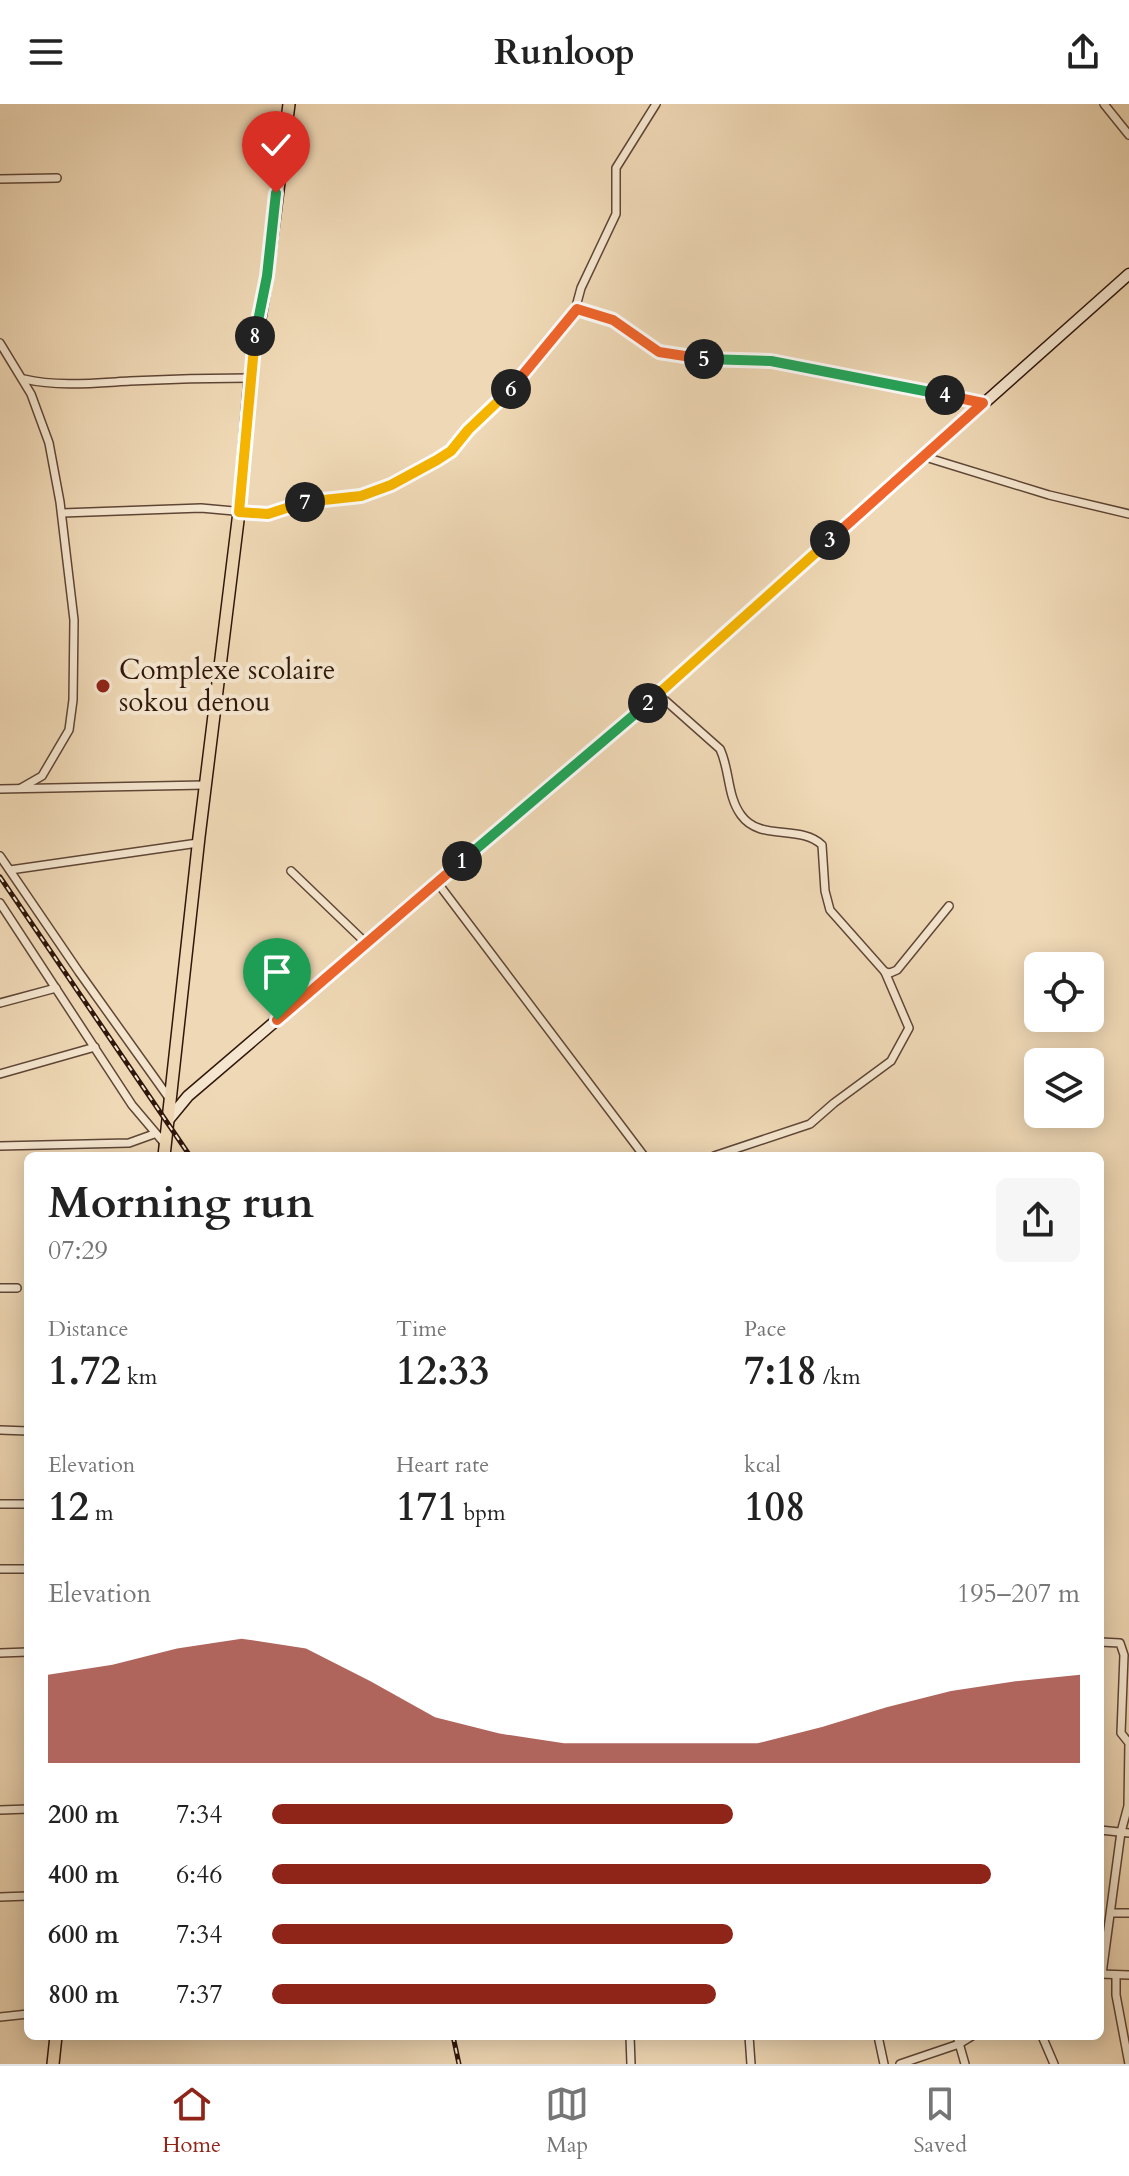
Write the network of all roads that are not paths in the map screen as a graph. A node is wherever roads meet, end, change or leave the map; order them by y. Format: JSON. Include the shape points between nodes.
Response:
{"nodes":[{"id":1,"x":289,"y":104,"type":"edge"},
{"id":2,"x":656,"y":104,"type":"edge"},
{"id":3,"x":1104,"y":104,"type":"edge"},
{"id":4,"x":1129,"y":135,"type":"edge"},
{"id":5,"x":57,"y":178,"type":"dead end"},
{"id":6,"x":0,"y":179,"type":"edge"},
{"id":7,"x":1129,"y":274,"type":"edge"},
{"id":8,"x":577,"y":309,"type":"junction"},
{"id":9,"x":0,"y":343,"type":"edge"},
{"id":10,"x":250,"y":378,"type":"junction"},
{"id":11,"x":24,"y":379,"type":"junction"},
{"id":12,"x":39,"y":382,"type":"junction"},
{"id":13,"x":31,"y":394,"type":"junction"},
{"id":14,"x":983,"y":403,"type":"junction"},
{"id":15,"x":922,"y":456,"type":"junction"},
{"id":16,"x":239,"y":512,"type":"junction"},
{"id":17,"x":62,"y":513,"type":"junction"},
{"id":18,"x":1129,"y":514,"type":"edge"},
{"id":19,"x":658,"y":694,"type":"junction"},
{"id":20,"x":205,"y":785,"type":"junction"},
{"id":21,"x":21,"y":788,"type":"junction"},
{"id":22,"x":0,"y":789,"type":"edge"},
{"id":23,"x":198,"y":843,"type":"junction"},
{"id":24,"x":0,"y":856,"type":"edge"},
{"id":25,"x":10,"y":870,"type":"junction"},
{"id":26,"x":291,"y":871,"type":"dead end"},
{"id":27,"x":437,"y":882,"type":"junction"},
{"id":28,"x":0,"y":903,"type":"edge"},
{"id":29,"x":949,"y":906,"type":"dead end"},
{"id":30,"x":366,"y":943,"type":"junction"},
{"id":31,"x":885,"y":972,"type":"junction"},
{"id":32,"x":56,"y":988,"type":"junction"},
{"id":33,"x":0,"y":1003,"type":"edge"},
{"id":34,"x":95,"y":1047,"type":"junction"},
{"id":35,"x":0,"y":1074,"type":"edge"},
{"id":36,"x":170,"y":1092,"type":"junction"},
{"id":37,"x":188,"y":1096,"type":"junction"},
{"id":38,"x":169,"y":1119,"type":"junction"},
{"id":39,"x":154,"y":1134,"type":"junction"},
{"id":40,"x":0,"y":1146,"type":"edge"},
{"id":41,"x":165,"y":1150,"type":"edge"},
{"id":42,"x":641,"y":1152,"type":"edge"},
{"id":43,"x":726,"y":1152,"type":"edge"},
{"id":44,"x":0,"y":1288,"type":"edge"},
{"id":45,"x":17,"y":1288,"type":"dead end"},
{"id":46,"x":0,"y":1430,"type":"edge"},
{"id":47,"x":24,"y":1431,"type":"edge"},
{"id":48,"x":0,"y":1504,"type":"edge"},
{"id":49,"x":24,"y":1504,"type":"edge"},
{"id":50,"x":0,"y":1569,"type":"edge"},
{"id":51,"x":24,"y":1569,"type":"edge"},
{"id":52,"x":1104,"y":1642,"type":"edge"},
{"id":53,"x":24,"y":1652,"type":"edge"},
{"id":54,"x":0,"y":1653,"type":"edge"},
{"id":55,"x":24,"y":1809,"type":"edge"},
{"id":56,"x":0,"y":1810,"type":"edge"},
{"id":57,"x":1104,"y":1830,"type":"edge"},
{"id":58,"x":1125,"y":1832,"type":"edge"},
{"id":59,"x":24,"y":1896,"type":"edge"},
{"id":60,"x":0,"y":1897,"type":"edge"},
{"id":61,"x":1112,"y":1913,"type":"junction"},
{"id":62,"x":1129,"y":1913,"type":"edge"},
{"id":63,"x":1104,"y":1957,"type":"edge"},
{"id":64,"x":1104,"y":1974,"type":"edge"},
{"id":65,"x":1116,"y":1975,"type":"junction"},
{"id":66,"x":1129,"y":1975,"type":"edge"},
{"id":67,"x":24,"y":2014,"type":"edge"},
{"id":68,"x":0,"y":2017,"type":"edge"},
{"id":69,"x":56,"y":2040,"type":"edge"},
{"id":70,"x":630,"y":2040,"type":"edge"},
{"id":71,"x":749,"y":2040,"type":"edge"},
{"id":72,"x":879,"y":2040,"type":"edge"},
{"id":73,"x":958,"y":2040,"type":"edge"},
{"id":74,"x":1044,"y":2040,"type":"edge"},
{"id":75,"x":53,"y":2064,"type":"edge"},
{"id":76,"x":631,"y":2064,"type":"edge"},
{"id":77,"x":751,"y":2064,"type":"edge"},
{"id":78,"x":884,"y":2064,"type":"edge"},
{"id":79,"x":900,"y":2064,"type":"edge"},
{"id":80,"x":965,"y":2064,"type":"edge"},
{"id":81,"x":1054,"y":2064,"type":"edge"},
{"id":82,"x":1129,"y":2064,"type":"edge"}],
"edges":[{"from":1,"to":10,"type":"main road"},
{"from":2,"to":8,"type":"street","via":[[616,168],[616,214],[581,288]]},
{"from":3,"to":4,"type":"street"},
{"from":5,"to":6,"type":"street"},
{"from":7,"to":14,"type":"street"},
{"from":8,"to":14,"type":"street","via":[[613,320],[667,354],[771,361]]},
{"from":8,"to":16,"type":"street","via":[[510,390],[444,457],[361,496],[306,502],[268,514]]},
{"from":9,"to":11,"type":"street"},
{"from":10,"to":12,"type":"street"},
{"from":10,"to":16,"type":"main road"},
{"from":11,"to":12,"type":"street"},
{"from":11,"to":13,"type":"street"},
{"from":12,"to":13,"type":"street"},
{"from":13,"to":17,"type":"street","via":[[49,443]]},
{"from":14,"to":15,"type":"street"},
{"from":15,"to":18,"type":"street"},
{"from":15,"to":19,"type":"street"},
{"from":16,"to":17,"type":"street","via":[[201,508]]},
{"from":16,"to":20,"type":"main road"},
{"from":17,"to":21,"type":"street","via":[[74,620],[72,713],[54,759],[42,776]]},
{"from":19,"to":27,"type":"street"},
{"from":19,"to":31,"type":"street","via":[[720,749],[742,817],[763,831],[806,837],[822,845],[830,910]]},
{"from":20,"to":21,"type":"street"},
{"from":20,"to":23,"type":"main road"},
{"from":21,"to":22,"type":"street"},
{"from":23,"to":25,"type":"street"},
{"from":23,"to":36,"type":"main road"},
{"from":24,"to":25,"type":"street"},
{"from":25,"to":36,"type":"street"},
{"from":26,"to":30,"type":"street"},
{"from":27,"to":30,"type":"street"},
{"from":27,"to":42,"type":"street"},
{"from":28,"to":32,"type":"street"},
{"from":29,"to":31,"type":"street","via":[[897,970]]},
{"from":30,"to":37,"type":"street"},
{"from":31,"to":43,"type":"street","via":[[909,1028],[891,1061],[810,1124]]},
{"from":32,"to":33,"type":"street"},
{"from":32,"to":34,"type":"street"},
{"from":34,"to":35,"type":"street"},
{"from":34,"to":39,"type":"street"},
{"from":36,"to":37,"type":"street"},
{"from":36,"to":38,"type":"main road"},
{"from":37,"to":38,"type":"street"},
{"from":38,"to":41,"type":"main road"},
{"from":39,"to":40,"type":"street","via":[[129,1143]]},
{"from":39,"to":41,"type":"street"},
{"from":44,"to":45,"type":"street"},
{"from":46,"to":47,"type":"street"},
{"from":48,"to":49,"type":"street"},
{"from":50,"to":51,"type":"street"},
{"from":52,"to":58,"type":"street","via":[[1120,1643],[1124,1655],[1121,1733],[1129,1743]]},
{"from":53,"to":54,"type":"street"},
{"from":55,"to":56,"type":"street"},
{"from":57,"to":58,"type":"street"},
{"from":58,"to":61,"type":"street"},
{"from":59,"to":60,"type":"street"},
{"from":61,"to":62,"type":"street"},
{"from":61,"to":63,"type":"street"},
{"from":64,"to":65,"type":"street"},
{"from":65,"to":66,"type":"street"},
{"from":65,"to":82,"type":"street"},
{"from":67,"to":68,"type":"street"},
{"from":69,"to":75,"type":"main road"},
{"from":70,"to":76,"type":"street"},
{"from":71,"to":77,"type":"street"},
{"from":72,"to":78,"type":"street"},
{"from":73,"to":79,"type":"street"},
{"from":73,"to":80,"type":"street"},
{"from":74,"to":81,"type":"street"}]}
